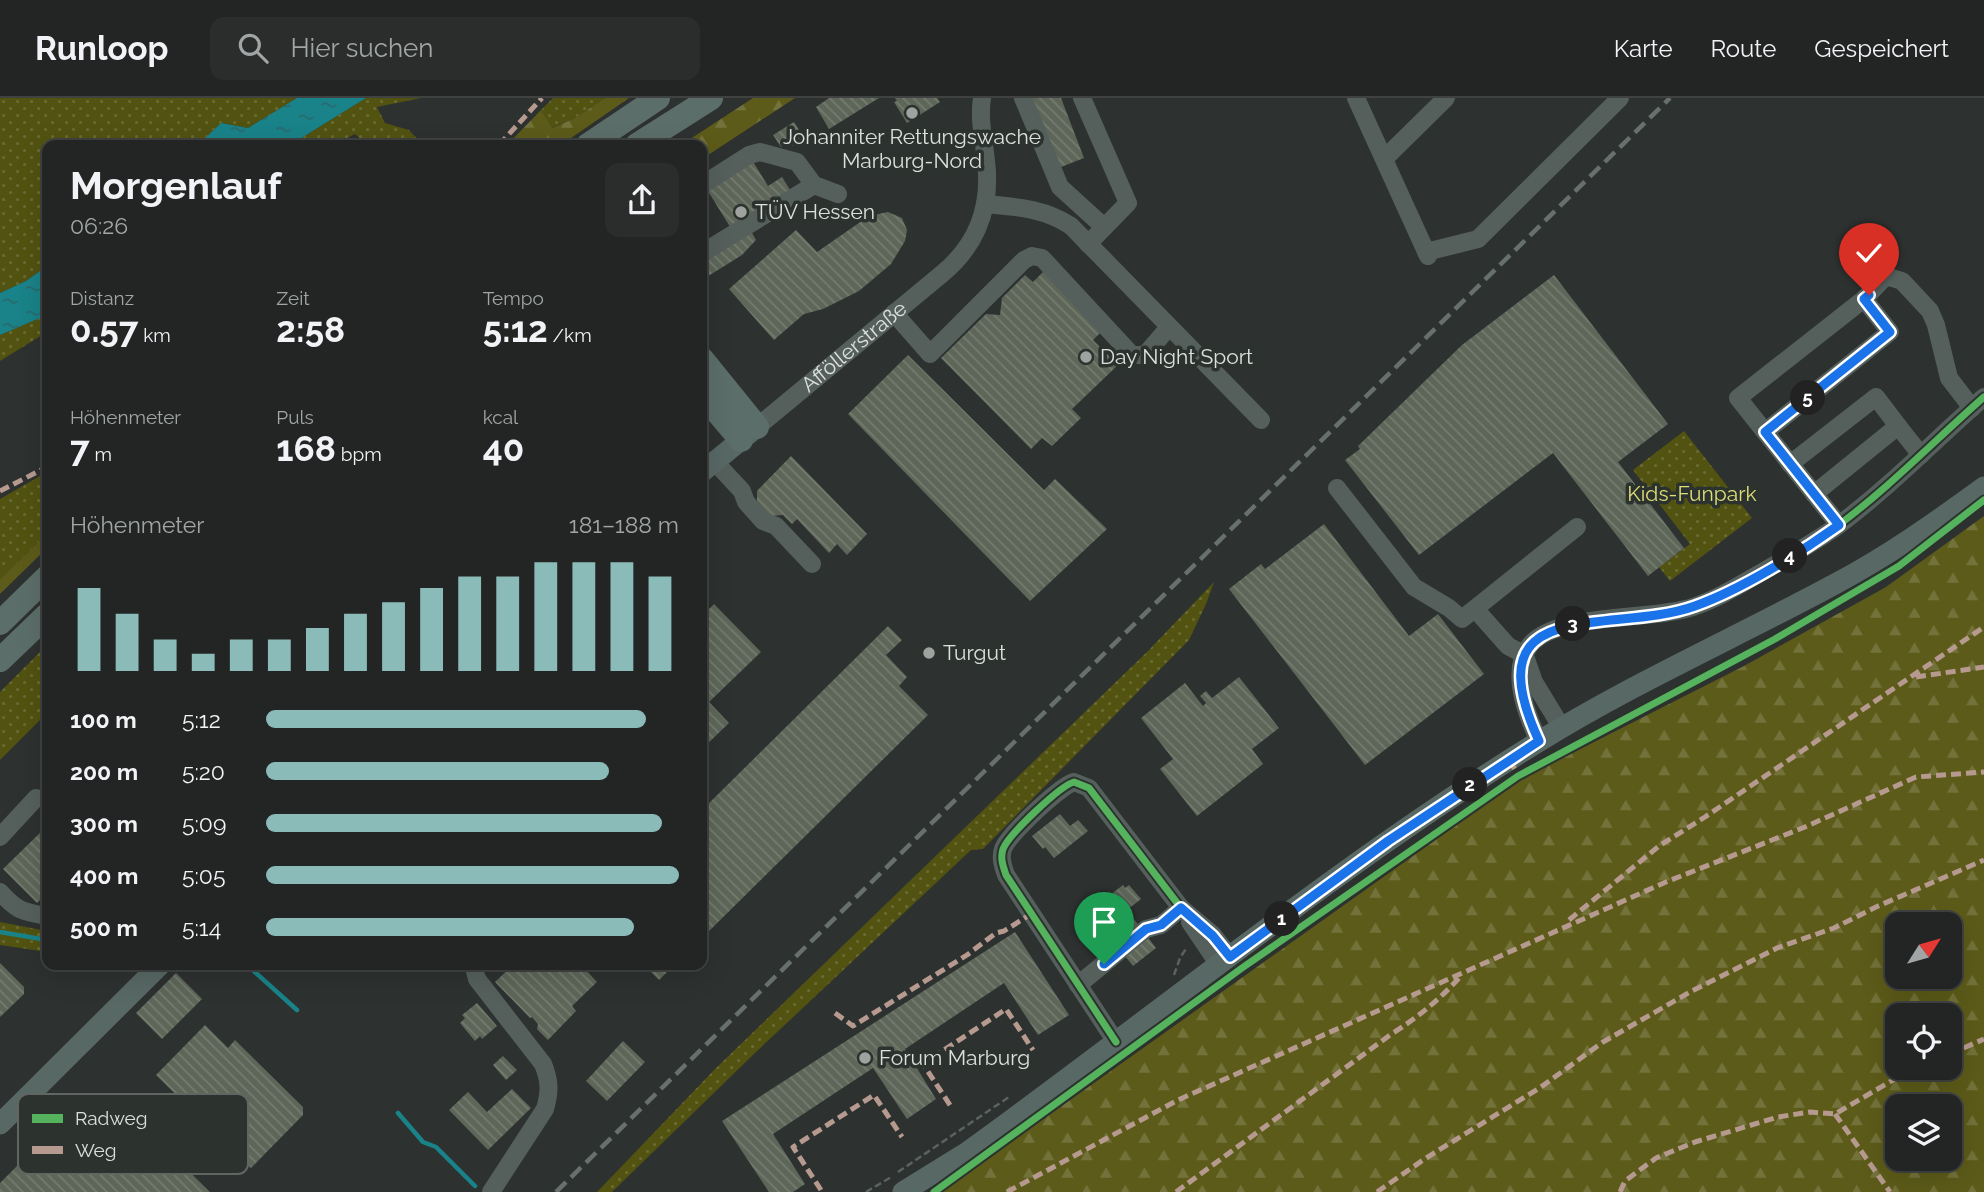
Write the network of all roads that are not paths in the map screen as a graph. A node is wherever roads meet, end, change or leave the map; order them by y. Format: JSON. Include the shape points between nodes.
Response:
{"nodes":[{"id":1,"x":658,"y":98,"type":"edge"},
{"id":2,"x":713,"y":98,"type":"edge"},
{"id":3,"x":982,"y":98,"type":"edge"},
{"id":4,"x":1023,"y":98,"type":"edge"},
{"id":5,"x":1082,"y":98,"type":"edge"},
{"id":6,"x":1356,"y":98,"type":"edge"},
{"id":7,"x":1446,"y":98,"type":"edge"},
{"id":8,"x":1620,"y":98,"type":"edge"},
{"id":9,"x":595,"y":140,"type":"edge"},
{"id":10,"x":645,"y":140,"type":"edge"},
{"id":11,"x":675,"y":140,"type":"edge"},
{"id":12,"x":1384,"y":159,"type":"junction"},
{"id":13,"x":707,"y":183,"type":"edge"},
{"id":14,"x":814,"y":185,"type":"junction"},
{"id":15,"x":838,"y":194,"type":"dead end"},
{"id":16,"x":985,"y":204,"type":"junction"},
{"id":17,"x":1104,"y":227,"type":"junction"},
{"id":18,"x":1088,"y":244,"type":"junction"},
{"id":19,"x":707,"y":250,"type":"edge"},
{"id":20,"x":1864,"y":299,"type":"junction"},
{"id":21,"x":894,"y":313,"type":"junction"},
{"id":22,"x":1171,"y":330,"type":"junction"},
{"id":23,"x":707,"y":367,"type":"edge"},
{"id":24,"x":707,"y":398,"type":"edge"},
{"id":25,"x":1978,"y":403,"type":"edge"},
{"id":26,"x":1261,"y":420,"type":"dead end"},
{"id":27,"x":1898,"y":426,"type":"junction"},
{"id":28,"x":1765,"y":432,"type":"junction"},
{"id":29,"x":749,"y":433,"type":"junction"},
{"id":30,"x":1921,"y":455,"type":"junction"},
{"id":31,"x":1790,"y":464,"type":"junction"},
{"id":32,"x":708,"y":467,"type":"edge"},
{"id":33,"x":1984,"y":487,"type":"edge"},
{"id":34,"x":1337,"y":488,"type":"dead end"},
{"id":35,"x":1814,"y":494,"type":"junction"},
{"id":36,"x":1839,"y":525,"type":"junction"},
{"id":37,"x":1577,"y":527,"type":"dead end"},
{"id":38,"x":812,"y":564,"type":"dead end"},
{"id":39,"x":42,"y":582,"type":"edge"},
{"id":40,"x":1476,"y":610,"type":"junction"},
{"id":41,"x":42,"y":620,"type":"edge"},
{"id":42,"x":0,"y":623,"type":"edge"},
{"id":43,"x":1525,"y":655,"type":"junction"},
{"id":44,"x":0,"y":660,"type":"edge"},
{"id":45,"x":1562,"y":728,"type":"junction"},
{"id":46,"x":1539,"y":741,"type":"junction"},
{"id":47,"x":36,"y":798,"type":"dead end"},
{"id":48,"x":0,"y":837,"type":"edge"},
{"id":49,"x":0,"y":892,"type":"edge"},
{"id":50,"x":1183,"y":910,"type":"junction"},
{"id":51,"x":42,"y":915,"type":"edge"},
{"id":52,"x":1224,"y":961,"type":"junction"},
{"id":53,"x":155,"y":970,"type":"edge"},
{"id":54,"x":475,"y":970,"type":"edge"},
{"id":55,"x":1078,"y":985,"type":"junction"},
{"id":56,"x":1116,"y":1042,"type":"junction"},
{"id":57,"x":31,"y":1094,"type":"edge"},
{"id":58,"x":18,"y":1107,"type":"edge"},
{"id":59,"x":0,"y":1125,"type":"edge"},
{"id":60,"x":491,"y":1192,"type":"edge"},
{"id":61,"x":903,"y":1192,"type":"edge"}],
"edges":[{"from":1,"to":9,"type":"highway"},
{"from":2,"to":10,"type":"highway"},
{"from":2,"to":11,"type":"highway"},
{"from":3,"to":16,"type":"street","name":"Afföllerstraße"},
{"from":4,"to":17,"type":"street","via":[[1060,187]]},
{"from":5,"to":17,"type":"street","via":[[1128,203]]},
{"from":6,"to":12,"type":"street"},
{"from":7,"to":12,"type":"street"},
{"from":8,"to":12,"type":"street","via":[[1478,239],[1427,254]]},
{"from":13,"to":14,"type":"street","via":[[760,152],[797,162]]},
{"from":14,"to":15,"type":"street"},
{"from":14,"to":19,"type":"street"},
{"from":16,"to":18,"type":"street","via":[[1042,212],[1071,226]]},
{"from":16,"to":21,"type":"street","name":"Afföllerstraße","via":[[973,239],[956,262]]},
{"from":17,"to":18,"type":"street"},
{"from":18,"to":22,"type":"street"},
{"from":20,"to":25,"type":"street","via":[[1889,277],[1902,281],[1934,318],[1949,378]]},
{"from":20,"to":28,"type":"street","via":[[1890,332]]},
{"from":20,"to":28,"type":"street","via":[[1738,398]]},
{"from":21,"to":22,"type":"street","via":[[930,354],[1024,260],[1034,256],[1042,258],[1132,355],[1145,355]]},
{"from":21,"to":29,"type":"street","name":"Afföllerstraße"},
{"from":22,"to":26,"type":"street"},
{"from":23,"to":29,"type":"highway"},
{"from":24,"to":29,"type":"highway"},
{"from":25,"to":30,"type":"street"},
{"from":27,"to":30,"type":"street"},
{"from":27,"to":31,"type":"street","via":[[1876,397]]},
{"from":27,"to":35,"type":"street"},
{"from":28,"to":31,"type":"street"},
{"from":29,"to":32,"type":"main road","name":"Afföllerstraße"},
{"from":30,"to":36,"type":"street"},
{"from":31,"to":35,"type":"street"},
{"from":32,"to":38,"type":"street","via":[[742,491],[763,521],[776,526]]},
{"from":33,"to":45,"type":"main road","via":[[1838,583]]},
{"from":34,"to":40,"type":"street","via":[[1414,587],[1462,619]]},
{"from":35,"to":36,"type":"street"},
{"from":36,"to":43,"type":"street","via":[[1712,599],[1672,612],[1561,627],[1532,643]]},
{"from":37,"to":40,"type":"street"},
{"from":39,"to":42,"type":"highway"},
{"from":40,"to":43,"type":"street","via":[[1508,646]]},
{"from":41,"to":44,"type":"highway"},
{"from":43,"to":45,"type":"street","via":[[1534,682]]},
{"from":43,"to":46,"type":"street","via":[[1521,694]]},
{"from":45,"to":46,"type":"main road"},
{"from":46,"to":52,"type":"main road","via":[[1388,841]]},
{"from":47,"to":48,"type":"street"},
{"from":49,"to":51,"type":"street","via":[[14,908]]},
{"from":50,"to":52,"type":"street","via":[[1213,936]]},
{"from":50,"to":55,"type":"street","via":[[1146,929]]},
{"from":50,"to":55,"type":"street","via":[[1089,789],[1074,782],[1060,789],[1010,837],[1001,857],[1006,875]]},
{"from":52,"to":56,"type":"main road"},
{"from":53,"to":57,"type":"main road"},
{"from":54,"to":60,"type":"street","via":[[543,1064],[549,1079],[545,1109]]},
{"from":55,"to":56,"type":"street"},
{"from":56,"to":61,"type":"main road","via":[[966,1153]]},
{"from":58,"to":59,"type":"main road"}]}
